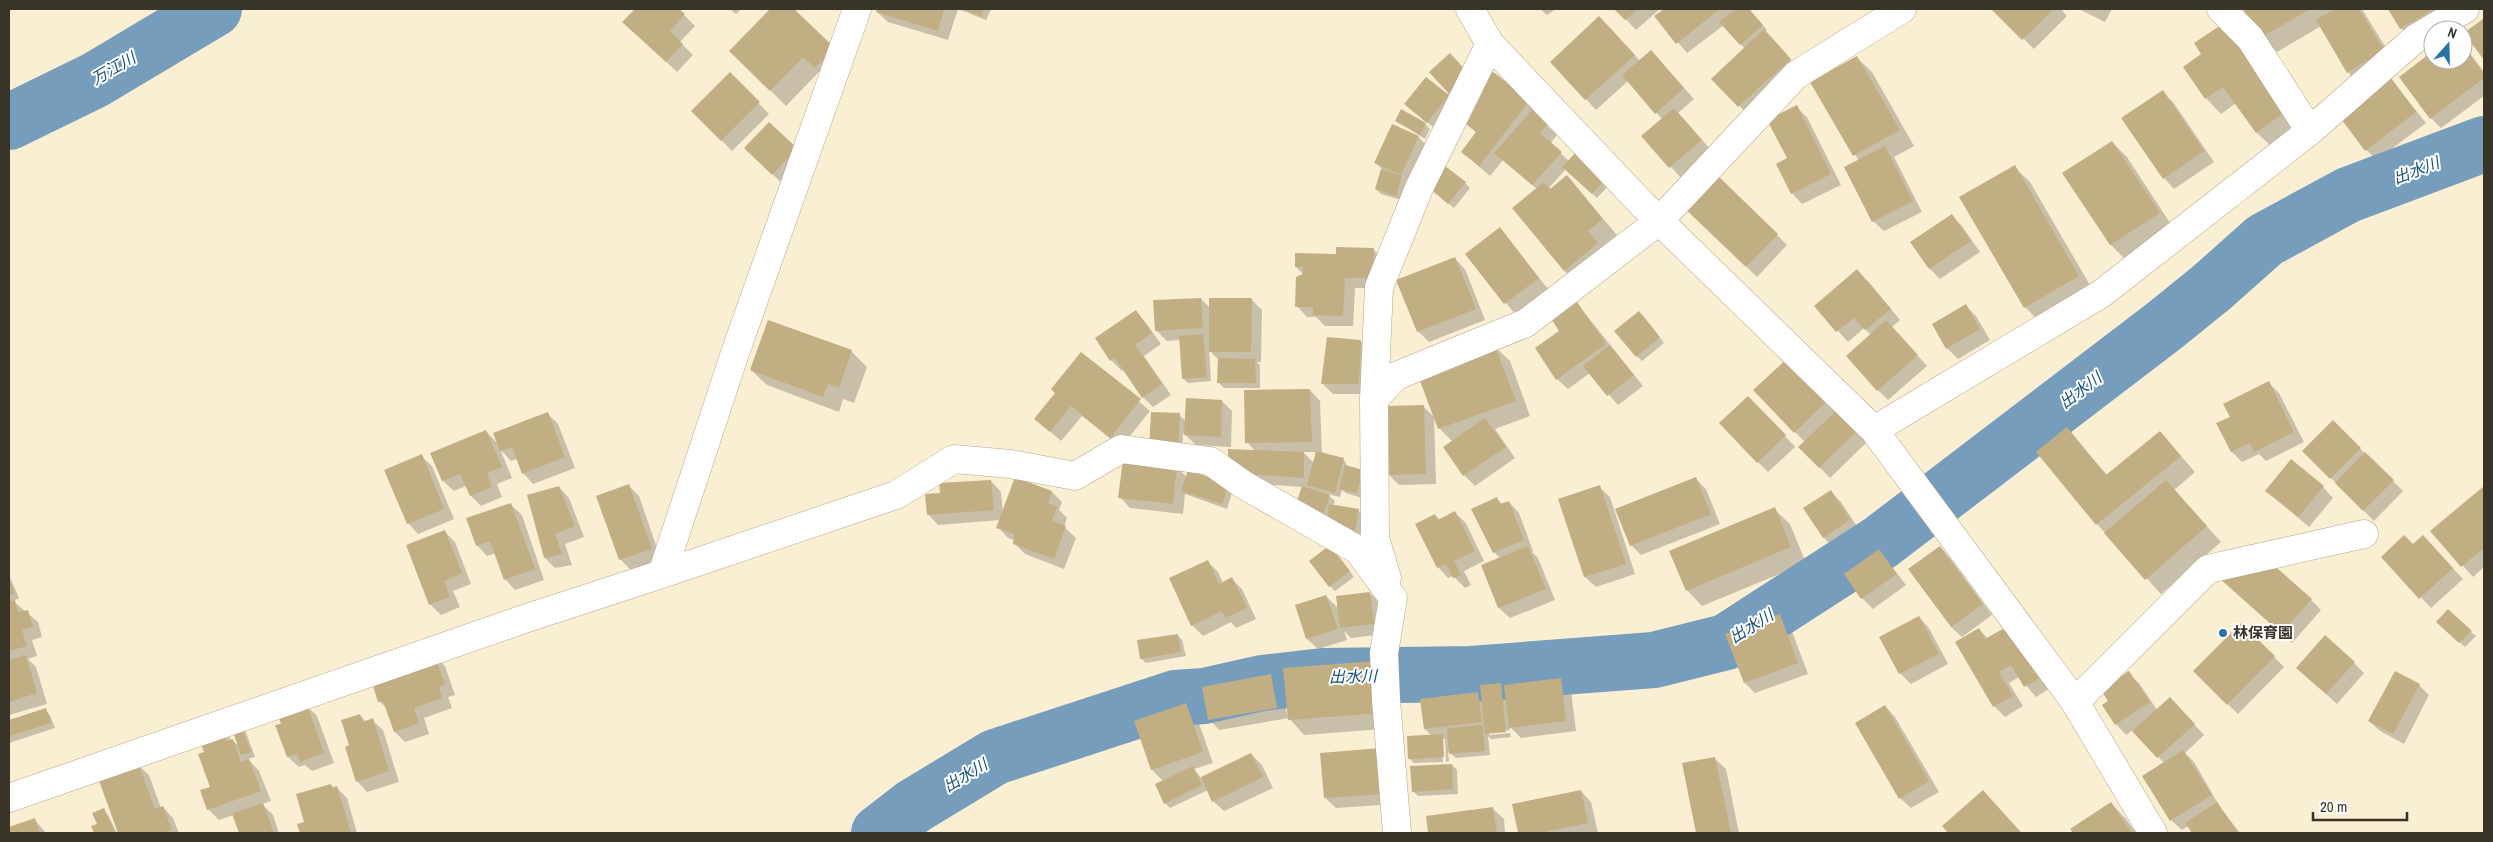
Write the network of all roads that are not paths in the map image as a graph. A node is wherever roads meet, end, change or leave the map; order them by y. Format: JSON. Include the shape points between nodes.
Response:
{"nodes":[{"id":1,"x":857,"y":9,"type":"edge"},
{"id":2,"x":1470,"y":9,"type":"edge"},
{"id":3,"x":1902,"y":9,"type":"edge"},
{"id":4,"x":2221,"y":9,"type":"edge"},
{"id":5,"x":2466,"y":9,"type":"edge"},
{"id":6,"x":1490,"y":44,"type":"junction"},
{"id":7,"x":2310,"y":131,"type":"junction"},
{"id":8,"x":1659,"y":221,"type":"junction"},
{"id":9,"x":1374,"y":399,"type":"junction"},
{"id":10,"x":1874,"y":430,"type":"junction"},
{"id":11,"x":2364,"y":534,"type":"dead end"},
{"id":12,"x":662,"y":574,"type":"junction"},
{"id":13,"x":1393,"y":598,"type":"junction"},
{"id":14,"x":2075,"y":702,"type":"junction"},
{"id":15,"x":9,"y":798,"type":"edge"},
{"id":16,"x":1398,"y":833,"type":"edge"},
{"id":17,"x":2153,"y":833,"type":"edge"}],
"edges":[{"from":1,"to":12,"type":"street","via":[[735,352]]},
{"from":2,"to":6,"type":"street"},
{"from":3,"to":8,"type":"street","via":[[1796,75]]},
{"from":4,"to":7,"type":"street","via":[[2250,38]]},
{"from":5,"to":7,"type":"street","via":[[2416,38]]},
{"from":6,"to":8,"type":"street"},
{"from":6,"to":9,"type":"street","via":[[1419,188],[1379,287]]},
{"from":7,"to":10,"type":"street","via":[[2101,294]]},
{"from":8,"to":9,"type":"street","via":[[1526,323],[1396,376]]},
{"from":8,"to":10,"type":"street"},
{"from":9,"to":13,"type":"street","via":[[1374,538]]},
{"from":10,"to":14,"type":"street"},
{"from":11,"to":14,"type":"street","via":[[2208,569]]},
{"from":12,"to":13,"type":"street","via":[[896,495],[954,458],[1075,476],[1121,449],[1210,461],[1244,485],[1358,550]]},
{"from":12,"to":15,"type":"street"},
{"from":13,"to":16,"type":"street","via":[[1384,653]]},
{"from":14,"to":17,"type":"street"}]}
